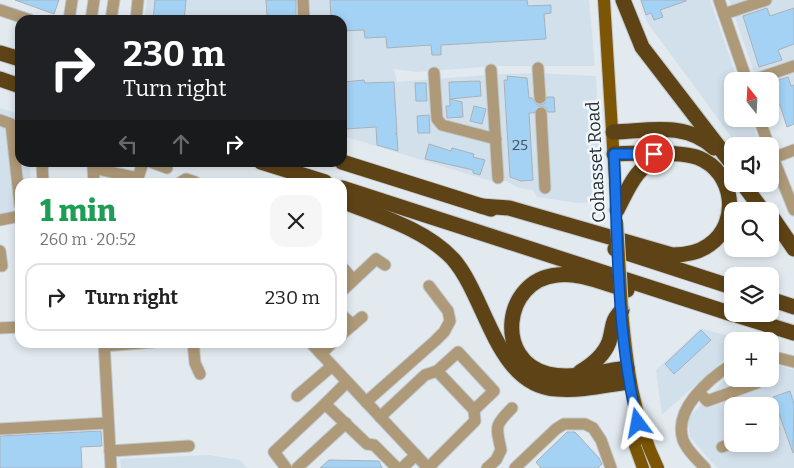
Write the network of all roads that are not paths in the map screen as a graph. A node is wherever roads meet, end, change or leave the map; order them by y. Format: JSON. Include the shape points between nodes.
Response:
{"nodes":[{"id":1,"x":72,"y":0,"type":"edge"},
{"id":2,"x":94,"y":0,"type":"edge"},
{"id":3,"x":114,"y":0,"type":"edge"},
{"id":4,"x":138,"y":0,"type":"edge"},
{"id":5,"x":303,"y":0,"type":"edge"},
{"id":6,"x":604,"y":0,"type":"edge"},
{"id":7,"x":623,"y":0,"type":"edge"},
{"id":8,"x":719,"y":0,"type":"edge"},
{"id":9,"x":766,"y":0,"type":"edge"},
{"id":10,"x":0,"y":10,"type":"edge"},
{"id":11,"x":724,"y":14,"type":"junction"},
{"id":12,"x":15,"y":15,"type":"edge"},
{"id":13,"x":70,"y":15,"type":"edge"},
{"id":14,"x":92,"y":15,"type":"edge"},
{"id":15,"x":112,"y":15,"type":"edge"},
{"id":16,"x":136,"y":15,"type":"edge"},
{"id":17,"x":304,"y":15,"type":"edge"},
{"id":18,"x":0,"y":53,"type":"edge"},
{"id":19,"x":15,"y":58,"type":"edge"},
{"id":20,"x":794,"y":66,"type":"edge"},
{"id":21,"x":538,"y":68,"type":"dead end"},
{"id":22,"x":491,"y":70,"type":"dead end"},
{"id":23,"x":745,"y":72,"type":"edge"},
{"id":24,"x":776,"y":72,"type":"edge"},
{"id":25,"x":434,"y":73,"type":"dead end"},
{"id":26,"x":0,"y":79,"type":"edge"},
{"id":27,"x":15,"y":84,"type":"edge"},
{"id":28,"x":540,"y":98,"type":"dead end"},
{"id":29,"x":541,"y":112,"type":"dead end"},
{"id":30,"x":0,"y":120,"type":"edge"},
{"id":31,"x":613,"y":132,"type":"junction"},
{"id":32,"x":496,"y":139,"type":"junction"},
{"id":33,"x":794,"y":150,"type":"edge"},
{"id":34,"x":779,"y":151,"type":"edge"},
{"id":35,"x":614,"y":154,"type":"junction"},
{"id":36,"x":724,"y":154,"type":"edge"},
{"id":37,"x":668,"y":155,"type":"junction"},
{"id":38,"x":724,"y":159,"type":"edge"},
{"id":39,"x":15,"y":160,"type":"edge"},
{"id":40,"x":347,"y":164,"type":"edge"},
{"id":41,"x":277,"y":167,"type":"edge"},
{"id":42,"x":283,"y":169,"type":"junction"},
{"id":43,"x":779,"y":173,"type":"edge"},
{"id":44,"x":94,"y":178,"type":"edge"},
{"id":45,"x":130,"y":178,"type":"edge"},
{"id":46,"x":291,"y":178,"type":"edge"},
{"id":47,"x":312,"y":178,"type":"edge"},
{"id":48,"x":498,"y":178,"type":"dead end"},
{"id":49,"x":545,"y":188,"type":"dead end"},
{"id":50,"x":347,"y":190,"type":"edge"},
{"id":51,"x":347,"y":203,"type":"edge"},
{"id":52,"x":481,"y":206,"type":"junction"},
{"id":53,"x":794,"y":210,"type":"edge"},
{"id":54,"x":617,"y":216,"type":"junction"},
{"id":55,"x":15,"y":217,"type":"edge"},
{"id":56,"x":0,"y":220,"type":"edge"},
{"id":57,"x":779,"y":227,"type":"edge"},
{"id":58,"x":779,"y":230,"type":"edge"},
{"id":59,"x":791,"y":244,"type":"edge"},
{"id":60,"x":0,"y":251,"type":"edge"},
{"id":61,"x":385,"y":265,"type":"dead end"},
{"id":62,"x":2,"y":266,"type":"dead end"},
{"id":63,"x":724,"y":284,"type":"edge"},
{"id":64,"x":347,"y":286,"type":"edge"},
{"id":65,"x":429,"y":286,"type":"dead end"},
{"id":66,"x":779,"y":302,"type":"edge"},
{"id":67,"x":794,"y":307,"type":"edge"},
{"id":68,"x":622,"y":310,"type":"junction"},
{"id":69,"x":724,"y":311,"type":"edge"},
{"id":70,"x":724,"y":312,"type":"edge"},
{"id":71,"x":362,"y":317,"type":"dead end"},
{"id":72,"x":347,"y":320,"type":"edge"},
{"id":73,"x":759,"y":322,"type":"edge"},
{"id":74,"x":353,"y":325,"type":"junction"},
{"id":75,"x":15,"y":327,"type":"edge"},
{"id":76,"x":0,"y":328,"type":"edge"},
{"id":77,"x":347,"y":330,"type":"edge"},
{"id":78,"x":794,"y":333,"type":"edge"},
{"id":79,"x":104,"y":348,"type":"edge"},
{"id":80,"x":194,"y":348,"type":"edge"},
{"id":81,"x":316,"y":348,"type":"edge"},
{"id":82,"x":327,"y":348,"type":"edge"},
{"id":83,"x":321,"y":354,"type":"junction"},
{"id":84,"x":779,"y":358,"type":"edge"},
{"id":85,"x":794,"y":362,"type":"edge"},
{"id":86,"x":332,"y":366,"type":"junction"},
{"id":87,"x":724,"y":371,"type":"edge"},
{"id":88,"x":438,"y":372,"type":"junction"},
{"id":89,"x":200,"y":374,"type":"dead end"},
{"id":90,"x":576,"y":374,"type":"junction"},
{"id":91,"x":628,"y":375,"type":"junction"},
{"id":92,"x":347,"y":382,"type":"junction"},
{"id":93,"x":746,"y":387,"type":"edge"},
{"id":94,"x":700,"y":393,"type":"junction"},
{"id":95,"x":297,"y":396,"type":"dead end"},
{"id":96,"x":366,"y":402,"type":"junction"},
{"id":97,"x":325,"y":404,"type":"junction"},
{"id":98,"x":512,"y":408,"type":"dead end"},
{"id":99,"x":474,"y":410,"type":"junction"},
{"id":100,"x":380,"y":417,"type":"junction"},
{"id":101,"x":108,"y":422,"type":"junction"},
{"id":102,"x":346,"y":423,"type":"junction"},
{"id":103,"x":638,"y":423,"type":"junction"},
{"id":104,"x":0,"y":429,"type":"edge"},
{"id":105,"x":189,"y":446,"type":"dead end"},
{"id":106,"x":110,"y":451,"type":"junction"},
{"id":107,"x":416,"y":455,"type":"junction"},
{"id":108,"x":111,"y":468,"type":"edge"},
{"id":109,"x":286,"y":468,"type":"edge"},
{"id":110,"x":297,"y":468,"type":"edge"},
{"id":111,"x":397,"y":468,"type":"edge"},
{"id":112,"x":402,"y":468,"type":"edge"},
{"id":113,"x":428,"y":468,"type":"edge"},
{"id":114,"x":487,"y":468,"type":"edge"},
{"id":115,"x":515,"y":468,"type":"edge"},
{"id":116,"x":611,"y":468,"type":"edge"},
{"id":117,"x":643,"y":468,"type":"edge"},
{"id":118,"x":658,"y":468,"type":"edge"},
{"id":119,"x":705,"y":468,"type":"edge"}],
"edges":[{"from":1,"to":13,"type":"street"},
{"from":2,"to":14,"type":"street"},
{"from":3,"to":15,"type":"street"},
{"from":4,"to":16,"type":"street"},
{"from":5,"to":17,"type":"street"},
{"from":6,"to":31,"type":"main road","name":"Cohasset Road"},
{"from":7,"to":36,"type":"highway","via":[[642,47]]},
{"from":8,"to":11,"type":"street"},
{"from":9,"to":11,"type":"street"},
{"from":10,"to":12,"type":"street"},
{"from":11,"to":23,"type":"street"},
{"from":18,"to":19,"type":"highway"},
{"from":20,"to":24,"type":"street"},
{"from":21,"to":28,"type":"street"},
{"from":22,"to":32,"type":"street"},
{"from":25,"to":32,"type":"street","via":[[437,119],[442,125]]},
{"from":26,"to":27,"type":"highway"},
{"from":29,"to":49,"type":"street"},
{"from":30,"to":39,"type":"street","via":[[11,124]]},
{"from":31,"to":35,"type":"main road","name":"Cohasset Road"},
{"from":31,"to":38,"type":"highway","via":[[676,129],[696,135]]},
{"from":32,"to":48,"type":"street"},
{"from":33,"to":34,"type":"street"},
{"from":35,"to":37,"type":"highway"},
{"from":35,"to":54,"type":"main road","name":"Cohasset Road"},
{"from":37,"to":52,"type":"highway","via":[[686,154],[708,162],[725,181],[729,193],[728,219],[723,230],[710,245],[697,252],[672,255],[509,208]]},
{"from":37,"to":54,"type":"highway","via":[[645,164],[638,172]]},
{"from":40,"to":52,"type":"highway"},
{"from":41,"to":42,"type":"highway"},
{"from":42,"to":46,"type":"highway"},
{"from":42,"to":47,"type":"highway"},
{"from":43,"to":53,"type":"street"},
{"from":44,"to":45,"type":"street","via":[[93,168]]},
{"from":50,"to":69,"type":"highway"},
{"from":51,"to":91,"type":"highway","via":[[425,237],[451,258],[475,292],[508,359],[523,378],[539,386],[556,389]]},
{"from":52,"to":63,"type":"highway"},
{"from":54,"to":68,"type":"main road","name":"Cohasset Road","bridge":true},
{"from":55,"to":56,"type":"street"},
{"from":57,"to":59,"type":"highway"},
{"from":58,"to":59,"type":"highway"},
{"from":60,"to":62,"type":"street"},
{"from":61,"to":64,"type":"street","via":[[376,259]]},
{"from":65,"to":96,"type":"street","via":[[448,311],[450,321],[435,340]]},
{"from":66,"to":67,"type":"highway"},
{"from":68,"to":90,"type":"highway","via":[[613,319],[609,342],[602,353],[592,365]]},
{"from":68,"to":91,"type":"main road","name":"Cohasset Road"},
{"from":70,"to":90,"type":"highway","via":[[697,309],[574,275],[541,279],[522,292],[514,308],[511,322],[517,351],[526,363],[539,371]]},
{"from":71,"to":74,"type":"street"},
{"from":72,"to":74,"type":"street"},
{"from":73,"to":78,"type":"highway"},
{"from":74,"to":77,"type":"street"},
{"from":75,"to":76,"type":"street"},
{"from":79,"to":101,"type":"street"},
{"from":80,"to":89,"type":"street"},
{"from":81,"to":83,"type":"street"},
{"from":82,"to":83,"type":"street"},
{"from":83,"to":86,"type":"street"},
{"from":84,"to":85,"type":"street"},
{"from":86,"to":92,"type":"street"},
{"from":86,"to":95,"type":"street"},
{"from":87,"to":94,"type":"street"},
{"from":88,"to":99,"type":"street"},
{"from":88,"to":99,"type":"street","via":[[458,352],[494,391]]},
{"from":88,"to":100,"type":"street","via":[[425,375]]},
{"from":90,"to":91,"type":"highway"},
{"from":91,"to":103,"type":"main road","name":"Cohasset Road"},
{"from":92,"to":96,"type":"street"},
{"from":92,"to":97,"type":"street"},
{"from":93,"to":94,"type":"street","via":[[707,401]]},
{"from":94,"to":119,"type":"street","via":[[689,402],[680,428],[684,442]]},
{"from":96,"to":100,"type":"street"},
{"from":97,"to":102,"type":"street"},
{"from":97,"to":109,"type":"street","via":[[274,452]]},
{"from":98,"to":114,"type":"street","via":[[499,421],[496,434],[501,450]]},
{"from":99,"to":113,"type":"street","via":[[475,421]]},
{"from":100,"to":107,"type":"street"},
{"from":101,"to":104,"type":"street"},
{"from":101,"to":106,"type":"street"},
{"from":102,"to":110,"type":"street"},
{"from":102,"to":111,"type":"street"},
{"from":103,"to":117,"type":"main road","via":[[635,446]]},
{"from":103,"to":118,"type":"main road","name":"Cohasset Road"},
{"from":105,"to":106,"type":"street"},
{"from":106,"to":108,"type":"street"},
{"from":107,"to":112,"type":"street"},
{"from":107,"to":113,"type":"street"},
{"from":115,"to":116,"type":"street","via":[[564,424],[585,424],[593,428]]}]}
